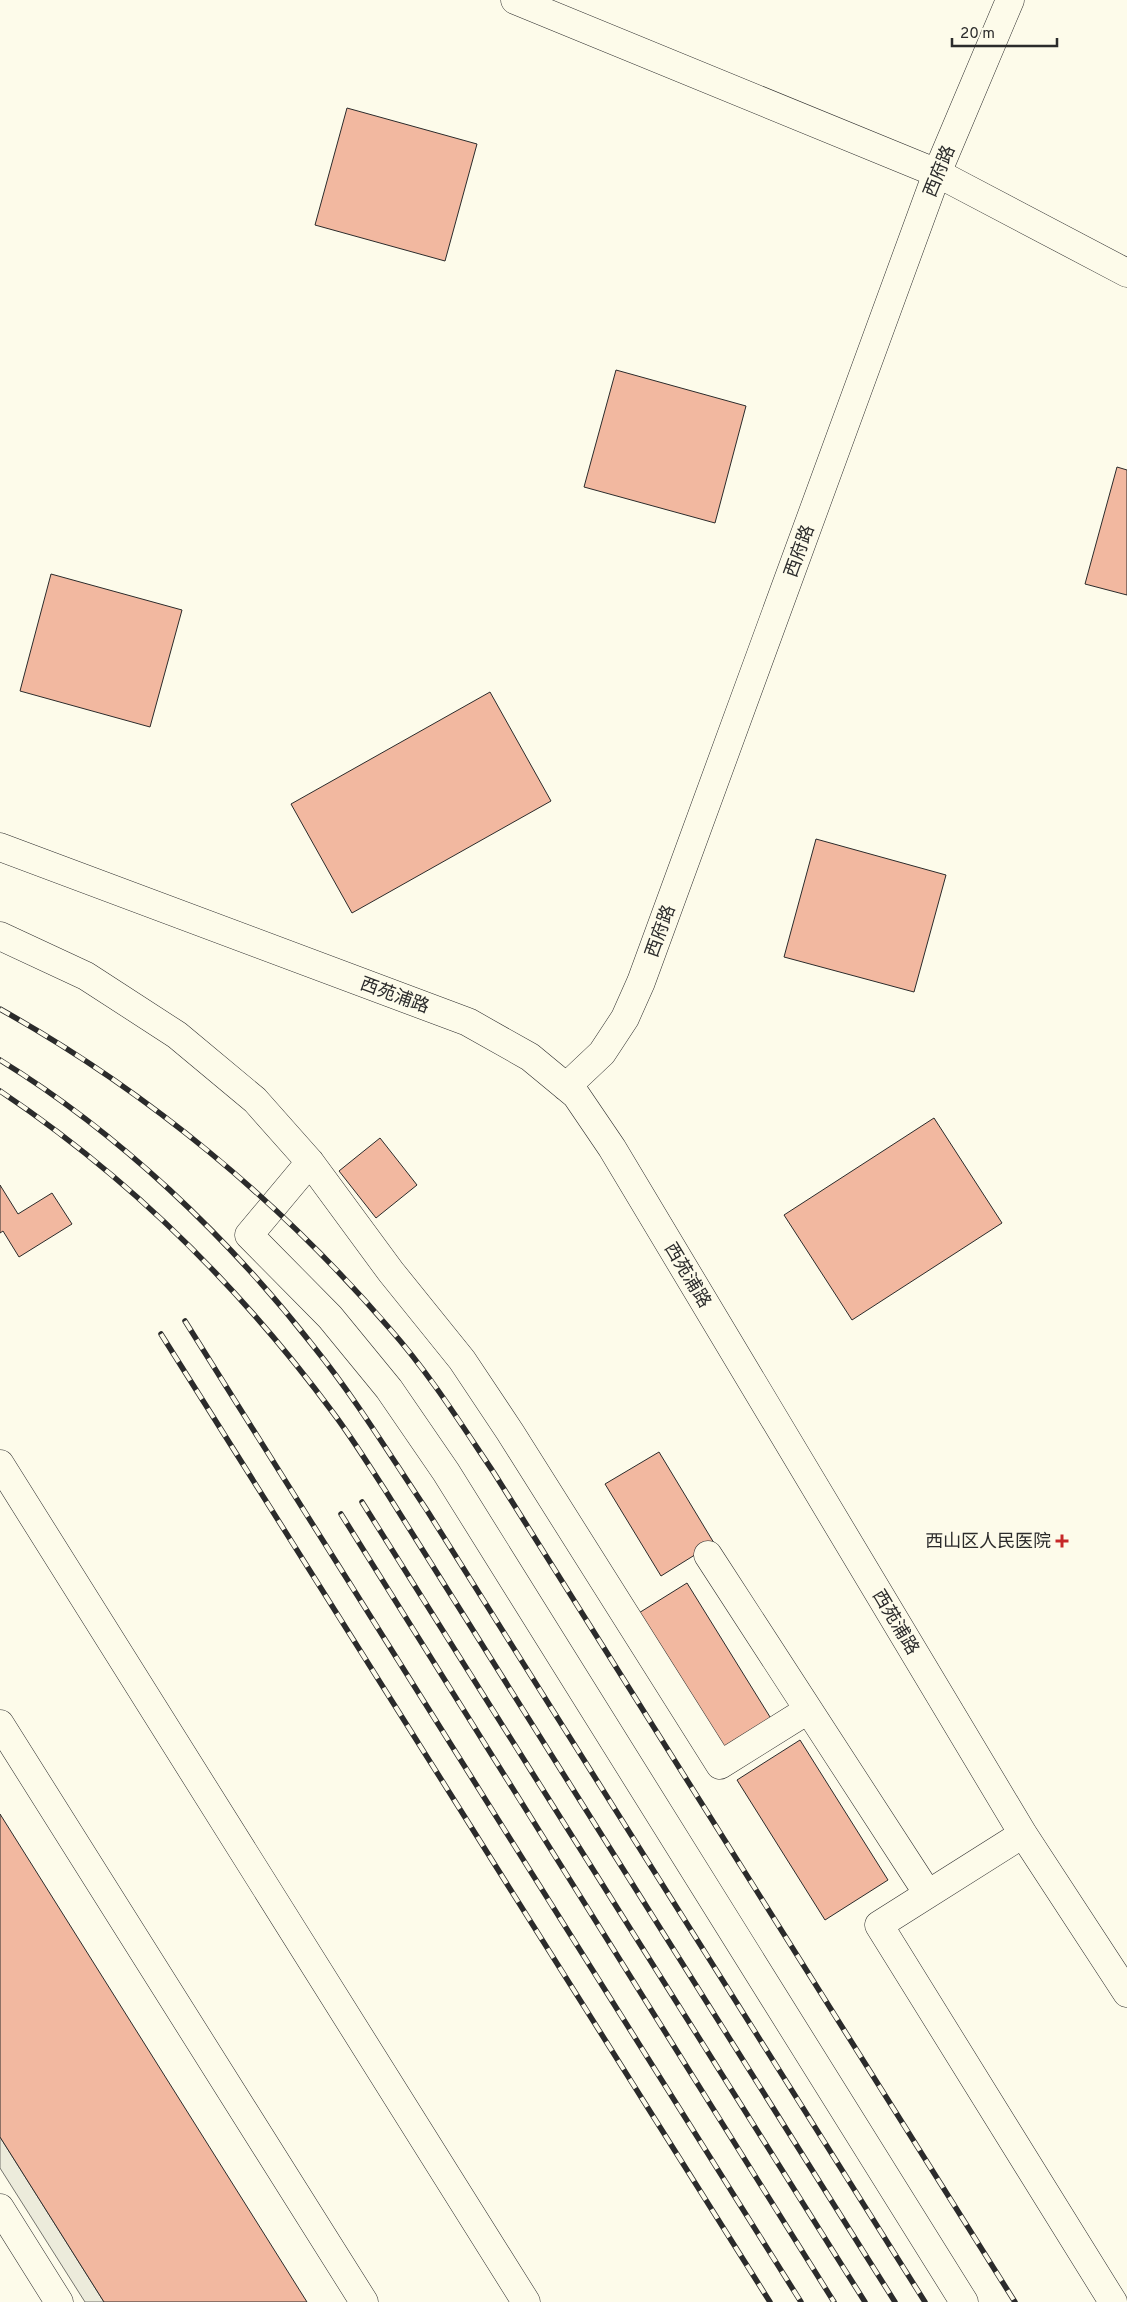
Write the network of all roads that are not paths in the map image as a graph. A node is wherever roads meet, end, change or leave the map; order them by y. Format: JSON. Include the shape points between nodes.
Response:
{"nodes":[{"id":1,"x":515,"y":0,"type":"edge"},
{"id":2,"x":1010,"y":0,"type":"edge"},
{"id":3,"x":937,"y":172,"type":"junction"},
{"id":4,"x":1127,"y":272,"type":"edge"},
{"id":5,"x":0,"y":847,"type":"edge"},
{"id":6,"x":0,"y":936,"type":"edge"},
{"id":7,"x":566,"y":1087,"type":"junction"},
{"id":8,"x":310,"y":1162,"type":"junction"},
{"id":9,"x":0,"y":1464,"type":"edge"},
{"id":10,"x":708,"y":1555,"type":"dead end"},
{"id":11,"x":808,"y":1710,"type":"junction"},
{"id":12,"x":0,"y":1724,"type":"edge"},
{"id":13,"x":1023,"y":1834,"type":"junction"},
{"id":14,"x":928,"y":1894,"type":"junction"},
{"id":15,"x":1127,"y":1993,"type":"edge"},
{"id":16,"x":0,"y":2208,"type":"edge"},
{"id":17,"x":59,"y":2302,"type":"edge"},
{"id":18,"x":364,"y":2302,"type":"edge"},
{"id":19,"x":526,"y":2302,"type":"edge"},
{"id":20,"x":964,"y":2302,"type":"edge"},
{"id":21,"x":1113,"y":2302,"type":"edge"}],
"edges":[{"from":1,"to":3,"type":"street"},
{"from":2,"to":3,"type":"street","name":"西府路"},
{"from":3,"to":4,"type":"street"},
{"from":3,"to":7,"type":"street","name":"西府路","via":[[641,982],[602,1053]]},
{"from":5,"to":7,"type":"street","name":"西苑浦路","via":[[468,1022],[530,1057]]},
{"from":6,"to":8,"type":"street","via":[[86,976],[177,1036],[255,1100]]},
{"from":7,"to":13,"type":"street","name":"西苑浦路","via":[[576,1095],[612,1148]]},
{"from":8,"to":11,"type":"street","via":[[462,1360],[720,1765]]},
{"from":8,"to":20,"type":"street","via":[[249,1235],[330,1317],[389,1389],[446,1472]]},
{"from":9,"to":19,"type":"street"},
{"from":10,"to":11,"type":"street"},
{"from":11,"to":14,"type":"street"},
{"from":12,"to":18,"type":"street"},
{"from":13,"to":14,"type":"street"},
{"from":13,"to":15,"type":"street","name":"西苑浦路"},
{"from":14,"to":21,"type":"street","via":[[879,1925]]},
{"from":16,"to":17,"type":"street"}]}
